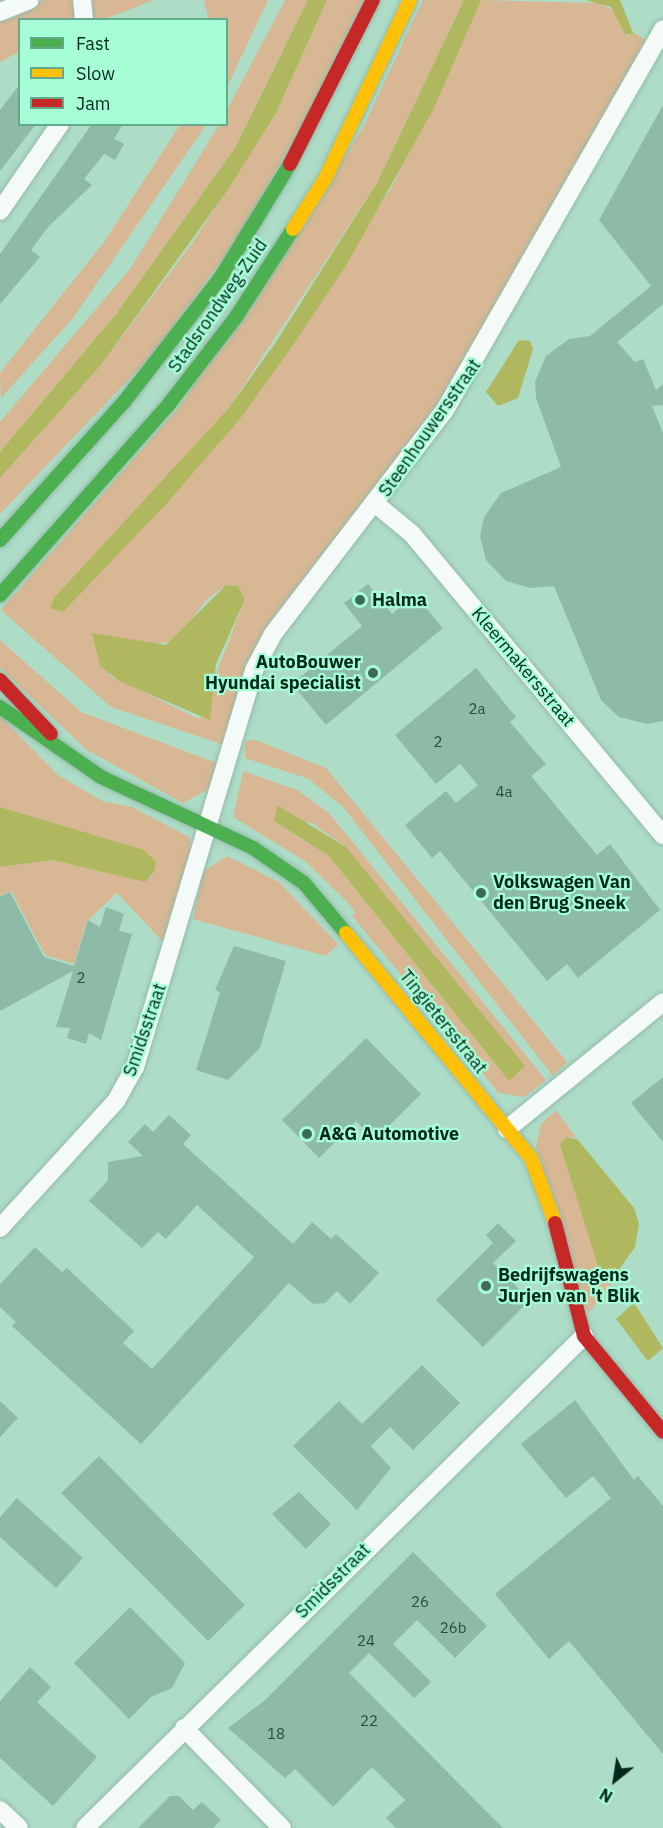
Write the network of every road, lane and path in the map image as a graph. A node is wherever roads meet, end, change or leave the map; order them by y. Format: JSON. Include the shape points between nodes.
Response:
{"nodes":[{"id":1,"x":30,"y":0,"type":"edge"},
{"id":2,"x":82,"y":0,"type":"edge"},
{"id":3,"x":373,"y":0,"type":"edge"},
{"id":4,"x":410,"y":0,"type":"edge"},
{"id":5,"x":0,"y":12,"type":"edge"},
{"id":6,"x":84,"y":18,"type":"edge"},
{"id":7,"x":663,"y":29,"type":"edge"},
{"id":8,"x":59,"y":126,"type":"edge"},
{"id":9,"x":0,"y":211,"type":"edge"},
{"id":10,"x":377,"y":505,"type":"junction"},
{"id":11,"x":0,"y":540,"type":"edge"},
{"id":12,"x":0,"y":595,"type":"edge"},
{"id":13,"x":0,"y":680,"type":"edge"},
{"id":14,"x":0,"y":707,"type":"edge"},
{"id":15,"x":63,"y":752,"type":"junction"},
{"id":16,"x":209,"y":827,"type":"junction"},
{"id":17,"x":663,"y":835,"type":"edge"},
{"id":18,"x":663,"y":1002,"type":"edge"},
{"id":19,"x":507,"y":1129,"type":"junction"},
{"id":20,"x":0,"y":1228,"type":"edge"},
{"id":21,"x":584,"y":1336,"type":"junction"},
{"id":22,"x":663,"y":1432,"type":"edge"},
{"id":23,"x":184,"y":1728,"type":"junction"},
{"id":24,"x":0,"y":1810,"type":"edge"},
{"id":25,"x":20,"y":1828,"type":"edge"},
{"id":26,"x":85,"y":1828,"type":"edge"},
{"id":27,"x":282,"y":1828,"type":"edge"}],
"edges":[{"from":1,"to":5,"type":"street"},
{"from":2,"to":6,"type":"street"},
{"from":3,"to":11,"type":"main road","name":"Stadsrondweg-Zuid","via":[[311,130],[221,277],[131,394]]},
{"from":4,"to":12,"type":"main road","name":"Stadsrondweg-Zuid","via":[[325,179],[236,317],[162,413]]},
{"from":7,"to":10,"type":"street","name":"Steenhouwersstraat","via":[[489,341]]},
{"from":8,"to":9,"type":"street"},
{"from":10,"to":16,"type":"street","name":"Steenhouwersstraat","via":[[268,643],[254,670]]},
{"from":10,"to":17,"type":"street","name":"Kleermakersstraat","via":[[412,534]]},
{"from":13,"to":15,"type":"main road","name":"Tingietersstraat","via":[[41,720]]},
{"from":14,"to":15,"type":"main road","name":"Tingietersstraat"},
{"from":15,"to":16,"type":"main road","name":"Tingietersstraat","via":[[101,777]]},
{"from":16,"to":19,"type":"main road","name":"Tingietersstraat","via":[[304,883]]},
{"from":16,"to":20,"type":"street","name":"Smidsstraat","via":[[126,1084]]},
{"from":18,"to":19,"type":"street"},
{"from":19,"to":21,"type":"main road","name":"Tingietersstraat","via":[[531,1158],[548,1194]]},
{"from":21,"to":22,"type":"main road","name":"Tingietersstraat"},
{"from":21,"to":23,"type":"street","name":"Smidsstraat"},
{"from":23,"to":26,"type":"street","name":"Smidsstraat"},
{"from":23,"to":27,"type":"street"},
{"from":24,"to":25,"type":"street"}]}
